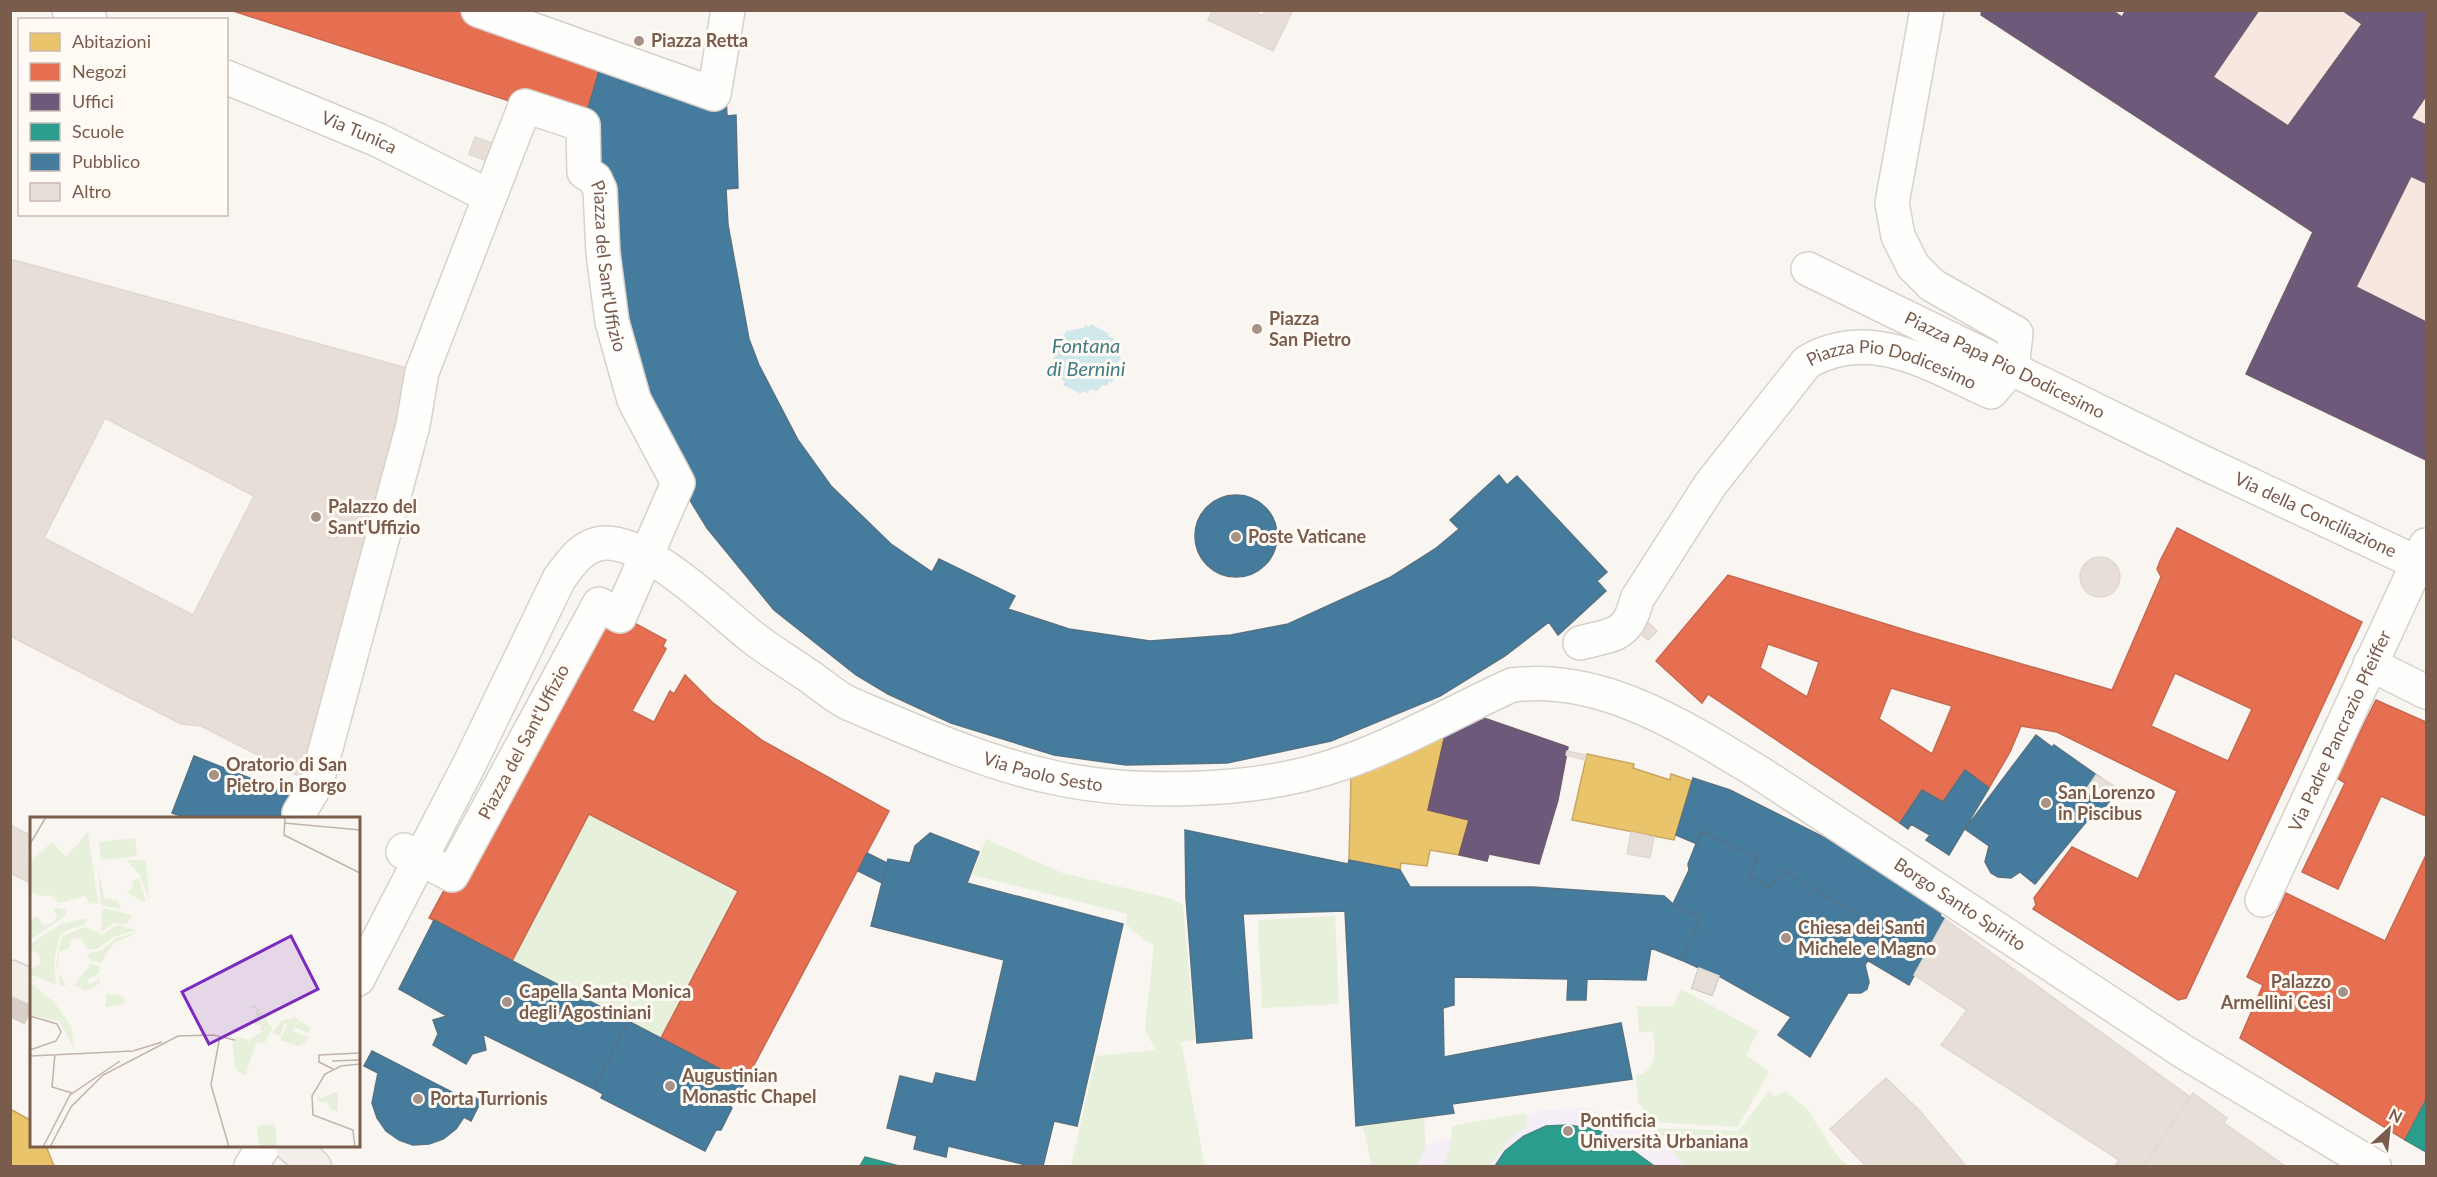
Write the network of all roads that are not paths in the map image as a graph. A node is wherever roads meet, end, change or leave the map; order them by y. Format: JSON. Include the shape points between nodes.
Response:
{"nodes":[{"id":1,"x":69,"y":10,"type":"edge"},
{"id":2,"x":478,"y":10,"type":"edge"},
{"id":3,"x":728,"y":10,"type":"edge"},
{"id":4,"x":1927,"y":10,"type":"edge"},
{"id":5,"x":86,"y":18,"type":"edge"},
{"id":6,"x":228,"y":77,"type":"edge"},
{"id":7,"x":489,"y":196,"type":"junction"},
{"id":8,"x":1808,"y":269,"type":"dead end"},
{"id":9,"x":2012,"y":368,"type":"junction"},
{"id":10,"x":2203,"y":462,"type":"joint"},
{"id":11,"x":597,"y":544,"type":"joint"},
{"id":12,"x":647,"y":556,"type":"junction"},
{"id":13,"x":2424,"y":558,"type":"edge"},
{"id":14,"x":1580,"y":643,"type":"dead end"},
{"id":15,"x":2370,"y":664,"type":"junction"},
{"id":16,"x":1530,"y":683,"type":"joint"},
{"id":17,"x":2427,"y":692,"type":"edge"},
{"id":18,"x":300,"y":817,"type":"edge"},
{"id":19,"x":421,"y":859,"type":"junction"},
{"id":20,"x":2262,"y":900,"type":"dead end"},
{"id":21,"x":360,"y":929,"type":"edge"},
{"id":22,"x":360,"y":975,"type":"edge"},
{"id":23,"x":10,"y":977,"type":"edge"},
{"id":24,"x":30,"y":986,"type":"edge"},
{"id":25,"x":263,"y":1147,"type":"edge"},
{"id":26,"x":293,"y":1147,"type":"edge"},
{"id":27,"x":251,"y":1167,"type":"edge"},
{"id":28,"x":314,"y":1167,"type":"edge"},
{"id":29,"x":2374,"y":1167,"type":"edge"}],
"edges":[{"from":1,"to":5,"type":"street"},
{"from":2,"to":3,"type":"street","via":[[714,94]]},
{"from":4,"to":9,"type":"street","via":[[1892,203],[1898,236],[1913,266],[1932,285],[2016,333]]},
{"from":6,"to":7,"type":"street","name":"Via Tunica","via":[[378,140]]},
{"from":7,"to":12,"type":"street","name":"Piazza del Sant'Uffizio","via":[[525,106],[583,125],[584,172],[595,179],[600,190],[603,253],[621,358],[634,400],[678,483]]},
{"from":7,"to":18,"type":"street","name":"Piazza del Sant'Uffizio","via":[[422,372],[413,425],[316,785]]},
{"from":8,"to":9,"type":"street","name":"Piazza Papa Pio Dodicesimo"},
{"from":9,"to":10,"type":"street","name":"Piazza Papa Pio Dodicesimo"},
{"from":9,"to":14,"type":"street","name":"Piazza Pio Dodicesimo","via":[[1991,392],[1893,350],[1849,346],[1826,351],[1807,362],[1710,486],[1637,599],[1632,620],[1615,634]]},
{"from":10,"to":13,"type":"street","name":"Via della Conciliazione"},
{"from":11,"to":12,"type":"street","name":"Via Paolo Sesto","via":[[618,545]]},
{"from":11,"to":19,"type":"street","name":"Piazza del Sant'Uffizio","via":[[584,550],[559,579]]},
{"from":12,"to":16,"type":"street","name":"Via Paolo Sesto","via":[[844,701],[944,744],[1059,779],[1144,788],[1273,781],[1324,769],[1379,748],[1512,685]]},
{"from":12,"to":19,"type":"street","name":"Piazza del Sant'Uffizio","via":[[621,616],[599,604],[452,875]]},
{"from":13,"to":15,"type":"street","name":"Via Padre Pancrazio Pfeiffer"},
{"from":15,"to":17,"type":"street"},
{"from":15,"to":20,"type":"street","name":"Via Padre Pancrazio Pfeiffer"},
{"from":16,"to":29,"type":"street","name":"Borgo Santo Spirito","via":[[1572,685],[1618,698],[1702,738],[2184,1052]]},
{"from":19,"to":21,"type":"street","name":"Piazza del Sant'Uffizio","via":[[404,850]]},
{"from":19,"to":22,"type":"street","name":"Piazza del Sant'Uffizio"},
{"from":23,"to":24,"type":"main road"},
{"from":25,"to":27,"type":"street"},
{"from":26,"to":28,"type":"main road"}]}
